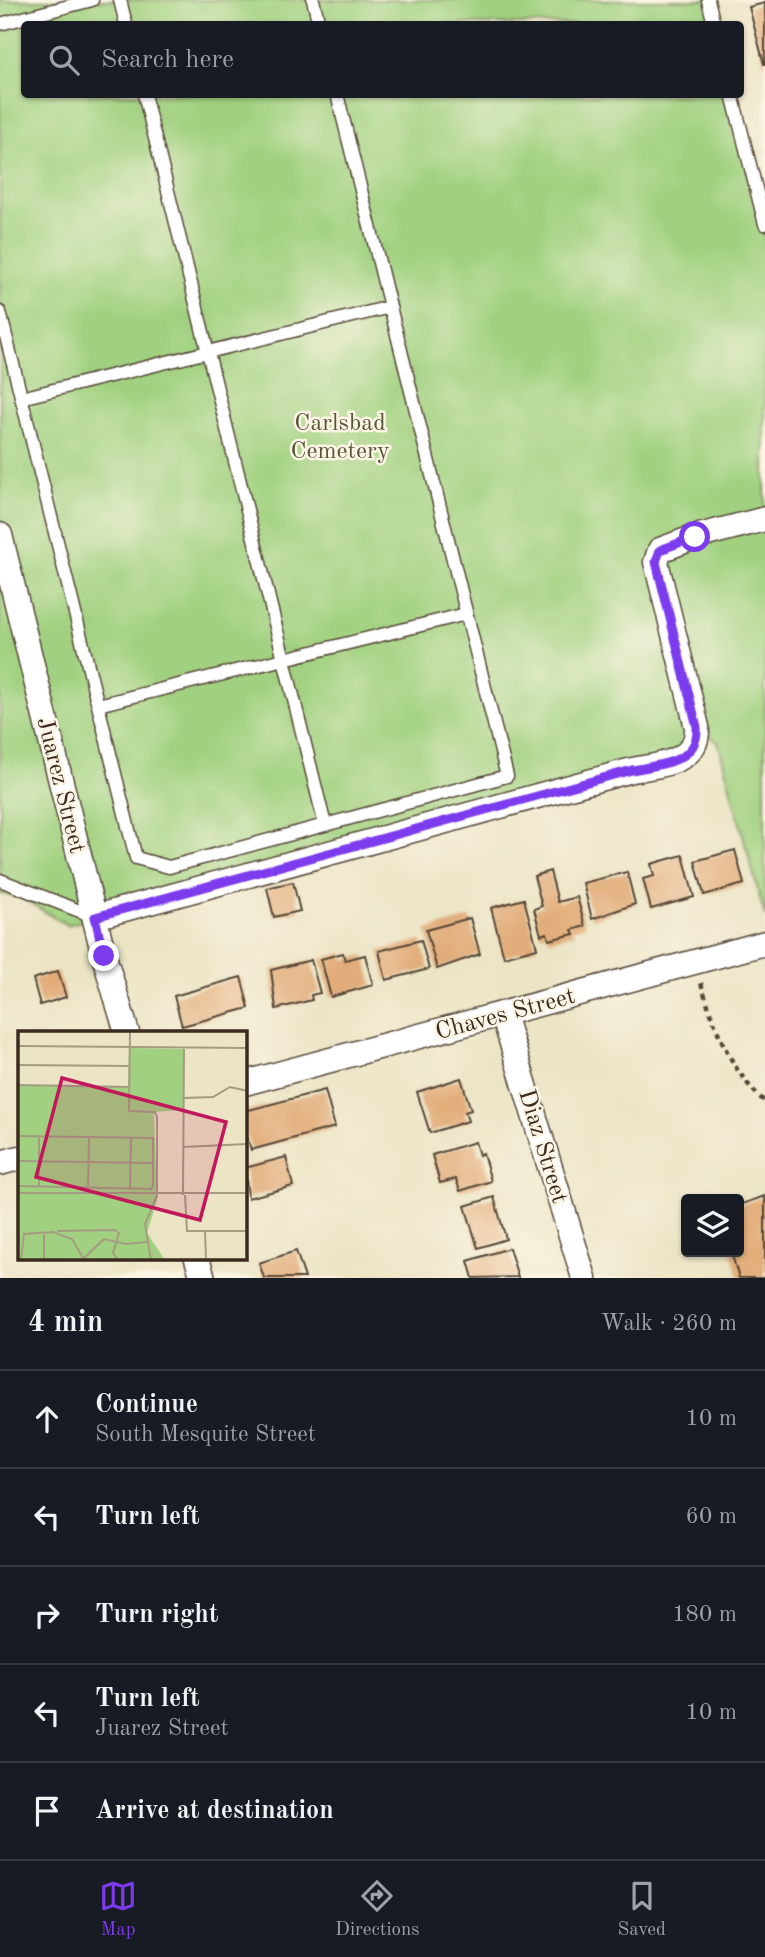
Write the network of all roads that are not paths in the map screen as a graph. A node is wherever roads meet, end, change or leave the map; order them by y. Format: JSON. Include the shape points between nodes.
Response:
{"nodes":[{"id":1,"x":92,"y":0,"type":"edge"},
{"id":2,"x":120,"y":0,"type":"edge"},
{"id":3,"x":313,"y":0,"type":"edge"},
{"id":4,"x":708,"y":0,"type":"edge"},
{"id":5,"x":125,"y":21,"type":"edge"},
{"id":6,"x":318,"y":21,"type":"edge"},
{"id":7,"x":713,"y":21,"type":"edge"},
{"id":8,"x":0,"y":24,"type":"edge"},
{"id":9,"x":145,"y":98,"type":"edge"},
{"id":10,"x":338,"y":98,"type":"edge"},
{"id":11,"x":733,"y":98,"type":"edge"},
{"id":12,"x":765,"y":224,"type":"edge"},
{"id":13,"x":390,"y":307,"type":"junction"},
{"id":14,"x":0,"y":312,"type":"edge"},
{"id":15,"x":208,"y":352,"type":"junction"},
{"id":16,"x":21,"y":398,"type":"junction"},
{"id":17,"x":765,"y":519,"type":"edge"},
{"id":18,"x":0,"y":535,"type":"edge"},
{"id":19,"x":466,"y":614,"type":"junction"},
{"id":20,"x":284,"y":659,"type":"junction"},
{"id":21,"x":98,"y":705,"type":"junction"},
{"id":22,"x":325,"y":825,"type":"junction"},
{"id":23,"x":0,"y":880,"type":"edge"},
{"id":24,"x":95,"y":917,"type":"junction"},
{"id":25,"x":765,"y":943,"type":"edge"},
{"id":26,"x":503,"y":1014,"type":"junction"},
{"id":27,"x":126,"y":1031,"type":"edge"},
{"id":28,"x":247,"y":1082,"type":"edge"},
{"id":29,"x":18,"y":1158,"type":"edge"},
{"id":30,"x":0,"y":1163,"type":"edge"},
{"id":31,"x":197,"y":1260,"type":"edge"},
{"id":32,"x":203,"y":1278,"type":"edge"},
{"id":33,"x":584,"y":1278,"type":"edge"}],
"edges":[{"from":1,"to":8,"type":"lane"},
{"from":2,"to":5,"type":"lane"},
{"from":3,"to":6,"type":"lane"},
{"from":4,"to":7,"type":"lane"},
{"from":9,"to":15,"type":"lane"},
{"from":10,"to":13,"type":"lane"},
{"from":11,"to":12,"type":"lane"},
{"from":13,"to":15,"type":"lane"},
{"from":13,"to":19,"type":"lane"},
{"from":14,"to":16,"type":"lane"},
{"from":15,"to":16,"type":"lane"},
{"from":15,"to":20,"type":"lane"},
{"from":16,"to":21,"type":"lane"},
{"from":17,"to":24,"type":"street","via":[[660,550],[656,562],[697,727],[697,739],[687,754]]},
{"from":18,"to":24,"type":"street","name":"Juarez Street"},
{"from":19,"to":20,"type":"lane"},
{"from":19,"to":22,"type":"lane","via":[[507,776]]},
{"from":20,"to":21,"type":"lane"},
{"from":20,"to":22,"type":"lane"},
{"from":21,"to":22,"type":"lane","via":[[136,858],[169,867]]},
{"from":23,"to":24,"type":"lane"},
{"from":24,"to":27,"type":"street","name":"Juarez Street"},
{"from":25,"to":26,"type":"street","name":"Chaves Street"},
{"from":26,"to":28,"type":"street","name":"Chaves Street"},
{"from":26,"to":33,"type":"street","name":"Diaz Street"},
{"from":29,"to":30,"type":"street"},
{"from":31,"to":32,"type":"street"}]}
